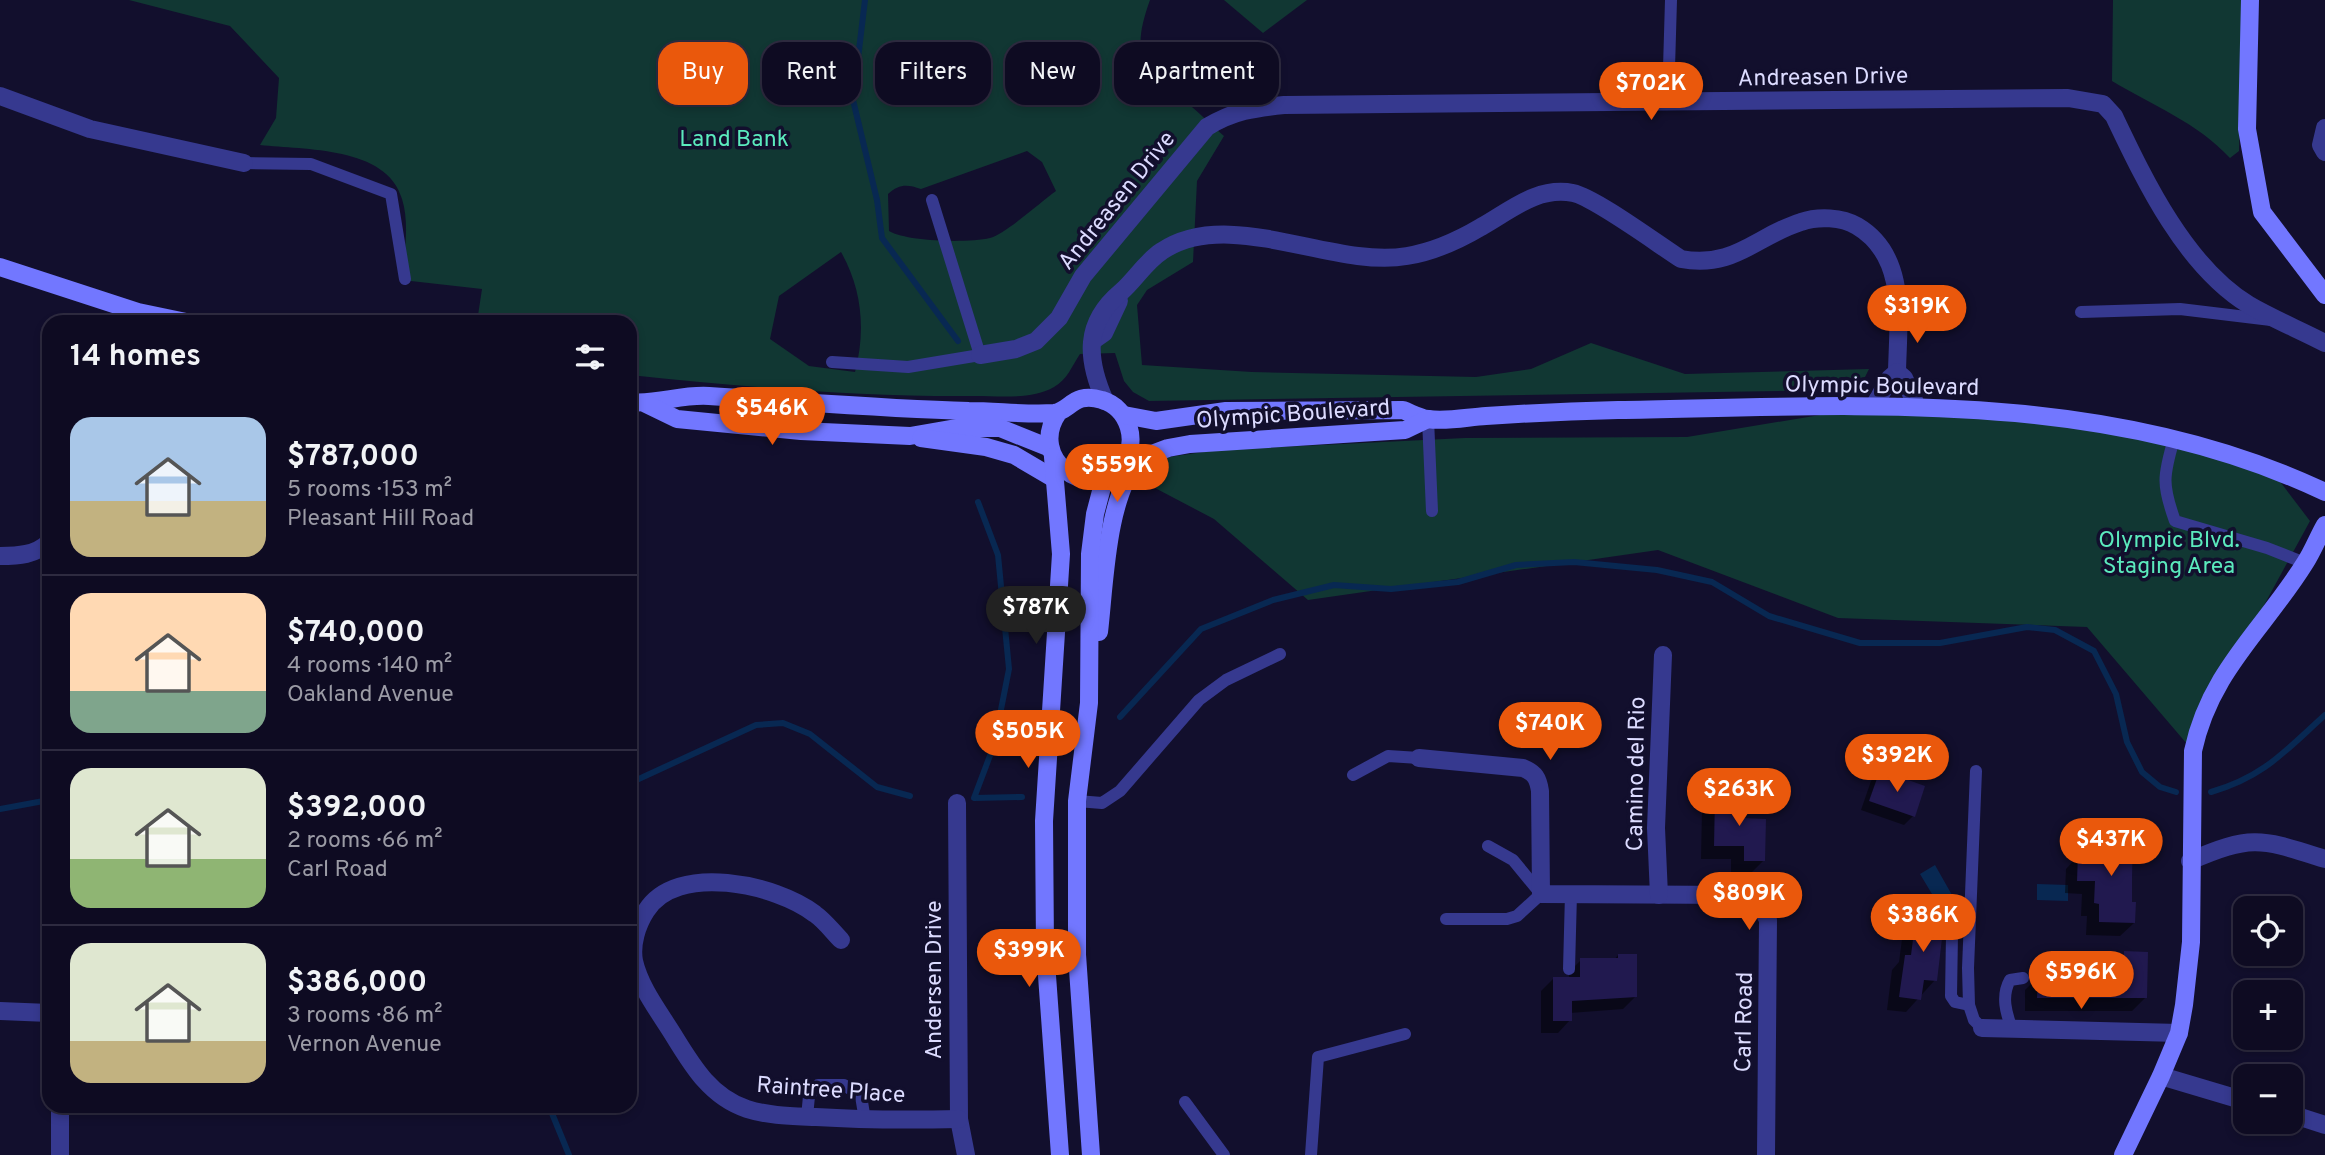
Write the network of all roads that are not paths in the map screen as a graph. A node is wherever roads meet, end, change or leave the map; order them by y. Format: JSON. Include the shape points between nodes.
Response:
{"nodes":[{"id":1,"x":1671,"y":0,"type":"edge"},
{"id":2,"x":2250,"y":0,"type":"edge"},
{"id":3,"x":0,"y":96,"type":"edge"},
{"id":4,"x":1668,"y":102,"type":"junction"},
{"id":5,"x":2325,"y":128,"type":"edge"},
{"id":6,"x":2325,"y":152,"type":"edge"},
{"id":7,"x":244,"y":163,"type":"joint"},
{"id":8,"x":932,"y":200,"type":"dead end"},
{"id":9,"x":0,"y":267,"type":"edge"},
{"id":10,"x":405,"y":279,"type":"dead end"},
{"id":11,"x":2325,"y":295,"type":"edge"},
{"id":12,"x":2081,"y":312,"type":"dead end"},
{"id":13,"x":131,"y":315,"type":"edge"},
{"id":14,"x":2282,"y":321,"type":"junction"},
{"id":15,"x":2325,"y":344,"type":"edge"},
{"id":16,"x":980,"y":355,"type":"junction"},
{"id":17,"x":832,"y":362,"type":"dead end"},
{"id":18,"x":1897,"y":372,"type":"junction"},
{"id":19,"x":1094,"y":376,"type":"junction"},
{"id":20,"x":1080,"y":398,"type":"junction"},
{"id":21,"x":1105,"y":401,"type":"junction"},
{"id":22,"x":638,"y":403,"type":"edge"},
{"id":23,"x":1874,"y":406,"type":"junction"},
{"id":24,"x":1917,"y":407,"type":"junction"},
{"id":25,"x":1058,"y":413,"type":"junction"},
{"id":26,"x":1124,"y":415,"type":"junction"},
{"id":27,"x":1428,"y":419,"type":"junction"},
{"id":28,"x":911,"y":436,"type":"junction"},
{"id":29,"x":2174,"y":439,"type":"junction"},
{"id":30,"x":1051,"y":453,"type":"junction"},
{"id":31,"x":1140,"y":457,"type":"junction"},
{"id":32,"x":1121,"y":466,"type":"junction"},
{"id":33,"x":1105,"y":476,"type":"junction"},
{"id":34,"x":1053,"y":478,"type":"junction"},
{"id":35,"x":2325,"y":492,"type":"edge"},
{"id":36,"x":1432,"y":511,"type":"dead end"},
{"id":37,"x":2325,"y":525,"type":"edge"},
{"id":38,"x":42,"y":549,"type":"edge"},
{"id":39,"x":0,"y":556,"type":"edge"},
{"id":40,"x":2305,"y":563,"type":"junction"},
{"id":41,"x":1280,"y":654,"type":"dead end"},
{"id":42,"x":1663,"y":654,"type":"dead end"},
{"id":43,"x":1088,"y":703,"type":"junction"},
{"id":44,"x":1419,"y":758,"type":"joint"},
{"id":45,"x":1976,"y":771,"type":"dead end"},
{"id":46,"x":1353,"y":775,"type":"dead end"},
{"id":47,"x":1077,"y":801,"type":"junction"},
{"id":48,"x":957,"y":803,"type":"dead end"},
{"id":49,"x":1488,"y":846,"type":"dead end"},
{"id":50,"x":2325,"y":859,"type":"edge"},
{"id":51,"x":2190,"y":861,"type":"junction"},
{"id":52,"x":1541,"y":894,"type":"junction"},
{"id":53,"x":1571,"y":894,"type":"junction"},
{"id":54,"x":1659,"y":895,"type":"junction"},
{"id":55,"x":1446,"y":919,"type":"dead end"},
{"id":56,"x":637,"y":930,"type":"edge"},
{"id":57,"x":1952,"y":934,"type":"dead end"},
{"id":58,"x":841,"y":940,"type":"dead end"},
{"id":59,"x":637,"y":968,"type":"edge"},
{"id":60,"x":1569,"y":969,"type":"dead end"},
{"id":61,"x":2023,"y":978,"type":"dead end"},
{"id":62,"x":1969,"y":1005,"type":"junction"},
{"id":63,"x":0,"y":1011,"type":"edge"},
{"id":64,"x":42,"y":1013,"type":"edge"},
{"id":65,"x":1982,"y":1028,"type":"joint"},
{"id":66,"x":2012,"y":1029,"type":"junction"},
{"id":67,"x":2179,"y":1032,"type":"junction"},
{"id":68,"x":1405,"y":1034,"type":"dead end"},
{"id":69,"x":2161,"y":1076,"type":"junction"},
{"id":70,"x":2233,"y":1097,"type":"edge"},
{"id":71,"x":1185,"y":1102,"type":"dead end"},
{"id":72,"x":60,"y":1113,"type":"edge"},
{"id":73,"x":807,"y":1117,"type":"junction"},
{"id":74,"x":2303,"y":1118,"type":"edge"},
{"id":75,"x":959,"y":1119,"type":"junction"},
{"id":76,"x":865,"y":1120,"type":"junction"},
{"id":77,"x":2325,"y":1125,"type":"edge"},
{"id":78,"x":60,"y":1155,"type":"edge"},
{"id":79,"x":965,"y":1155,"type":"edge"},
{"id":80,"x":1060,"y":1155,"type":"edge"},
{"id":81,"x":1091,"y":1155,"type":"edge"},
{"id":82,"x":1224,"y":1155,"type":"edge"},
{"id":83,"x":1311,"y":1155,"type":"edge"},
{"id":84,"x":1766,"y":1155,"type":"edge"},
{"id":85,"x":2123,"y":1155,"type":"edge"}],
"edges":[{"from":1,"to":4,"type":"lane"},
{"from":2,"to":11,"type":"main road","via":[[2247,129],[2262,212]]},
{"from":3,"to":7,"type":"street","via":[[90,129]]},
{"from":4,"to":14,"type":"street","name":"Andreasen Drive","via":[[2068,98],[2103,104],[2114,116],[2165,217],[2222,284]]},
{"from":4,"to":16,"type":"street","name":"Andreasen Drive","via":[[1284,105],[1229,114],[1207,127],[1191,145],[1083,276],[1059,318],[1036,341]]},
{"from":5,"to":6,"type":"street","via":[[2321,145]]},
{"from":7,"to":10,"type":"lane","via":[[311,164],[391,194]]},
{"from":8,"to":16,"type":"lane"},
{"from":9,"to":13,"type":"main road"},
{"from":12,"to":14,"type":"lane","via":[[2180,309]]},
{"from":14,"to":15,"type":"street","name":"Andreasen Drive"},
{"from":16,"to":17,"type":"lane","via":[[908,367]]},
{"from":18,"to":19,"type":"street","via":[[1899,317],[1894,270],[1875,236],[1847,220],[1801,222],[1732,256],[1698,262],[1681,259],[1572,192],[1542,193],[1455,241],[1407,256],[1343,255],[1222,234],[1189,240],[1162,251],[1110,299],[1092,327]]},
{"from":18,"to":23,"type":"street"},
{"from":18,"to":24,"type":"street"},
{"from":19,"to":20,"type":"street"},
{"from":19,"to":21,"type":"street"},
{"from":20,"to":21,"type":"main road","name":"Olympic Boulevard"},
{"from":20,"to":25,"type":"main road"},
{"from":21,"to":26,"type":"main road","name":"Olympic Boulevard"},
{"from":22,"to":25,"type":"main road","via":[[686,394]]},
{"from":22,"to":28,"type":"main road","via":[[677,419]]},
{"from":23,"to":24,"type":"main road","name":"Olympic Boulevard"},
{"from":23,"to":27,"type":"main road","name":"Olympic Boulevard","via":[[1578,411]]},
{"from":24,"to":29,"type":"main road","name":"Olympic Boulevard","via":[[2079,419]]},
{"from":25,"to":30,"type":"main road","via":[[1050,430]]},
{"from":26,"to":27,"type":"main road","name":"Olympic Boulevard","via":[[1156,421],[1226,411],[1403,410]]},
{"from":26,"to":32,"type":"main road","via":[[1131,441]]},
{"from":27,"to":31,"type":"main road","name":"Olympic Boulevard","via":[[1405,430],[1190,444]]},
{"from":27,"to":36,"type":"lane"},
{"from":28,"to":30,"type":"main road","via":[[1000,428]]},
{"from":28,"to":34,"type":"main road","via":[[1014,455]]},
{"from":29,"to":35,"type":"main road","name":"Olympic Boulevard","via":[[2269,467]]},
{"from":29,"to":40,"type":"lane","via":[[2164,490],[2175,522]]},
{"from":30,"to":33,"type":"main road","via":[[1062,469],[1075,477]]},
{"from":30,"to":34,"type":"main road"},
{"from":31,"to":32,"type":"main road","name":"Olympic Boulevard"},
{"from":31,"to":43,"type":"main road","via":[[1127,479],[1112,531]]},
{"from":32,"to":33,"type":"main road","name":"Olympic Boulevard"},
{"from":33,"to":43,"type":"main road","via":[[1090,554]]},
{"from":34,"to":80,"type":"main road","via":[[1061,554],[1044,821],[1045,948]]},
{"from":37,"to":40,"type":"main road"},
{"from":38,"to":39,"type":"street"},
{"from":40,"to":51,"type":"main road","via":[[2239,651],[2206,705],[2193,751]]},
{"from":41,"to":47,"type":"lane","via":[[1226,680],[1199,700],[1120,791],[1102,803]]},
{"from":42,"to":54,"type":"street","name":"Camino del Rio","via":[[1656,828]]},
{"from":43,"to":47,"type":"main road"},
{"from":44,"to":46,"type":"lane","via":[[1388,756]]},
{"from":44,"to":52,"type":"street","via":[[1533,772],[1540,791]]},
{"from":45,"to":62,"type":"lane"},
{"from":47,"to":81,"type":"main road","via":[[1077,955]]},
{"from":48,"to":75,"type":"street","name":"Andersen Drive"},
{"from":49,"to":52,"type":"lane","via":[[1513,860]]},
{"from":50,"to":51,"type":"street","via":[[2250,840]]},
{"from":51,"to":67,"type":"main road","via":[[2191,942]]},
{"from":52,"to":53,"type":"street","name":"Carl Road"},
{"from":52,"to":55,"type":"lane","via":[[1517,916],[1507,919]]},
{"from":53,"to":54,"type":"street","name":"Carl Road"},
{"from":53,"to":60,"type":"lane"},
{"from":54,"to":84,"type":"street","name":"Carl Road","via":[[1743,895],[1753,897],[1765,909]]},
{"from":56,"to":58,"type":"street","name":"Raintree Place","via":[[652,900],[670,887],[696,881],[745,886],[790,899],[816,914]]},
{"from":57,"to":62,"type":"lane","via":[[1951,996],[1955,1002]]},
{"from":59,"to":73,"type":"street","name":"Raintree Place","via":[[700,1077],[746,1109]]},
{"from":61,"to":66,"type":"lane","via":[[2007,986],[2006,1013]]},
{"from":62,"to":65,"type":"lane"},
{"from":63,"to":64,"type":"street"},
{"from":65,"to":66,"type":"street"},
{"from":66,"to":67,"type":"street"},
{"from":67,"to":69,"type":"main road"},
{"from":68,"to":83,"type":"lane","via":[[1318,1057]]},
{"from":69,"to":70,"type":"street"},
{"from":69,"to":85,"type":"main road"},
{"from":71,"to":82,"type":"lane"},
{"from":72,"to":78,"type":"street"},
{"from":73,"to":76,"type":"street","name":"Raintree Place"},
{"from":73,"to":76,"type":"lane","via":[[809,1096],[818,1085],[844,1085],[861,1096]]},
{"from":74,"to":77,"type":"street"},
{"from":75,"to":76,"type":"street","name":"Raintree Place"},
{"from":75,"to":79,"type":"street","name":"Andersen Drive"}]}
